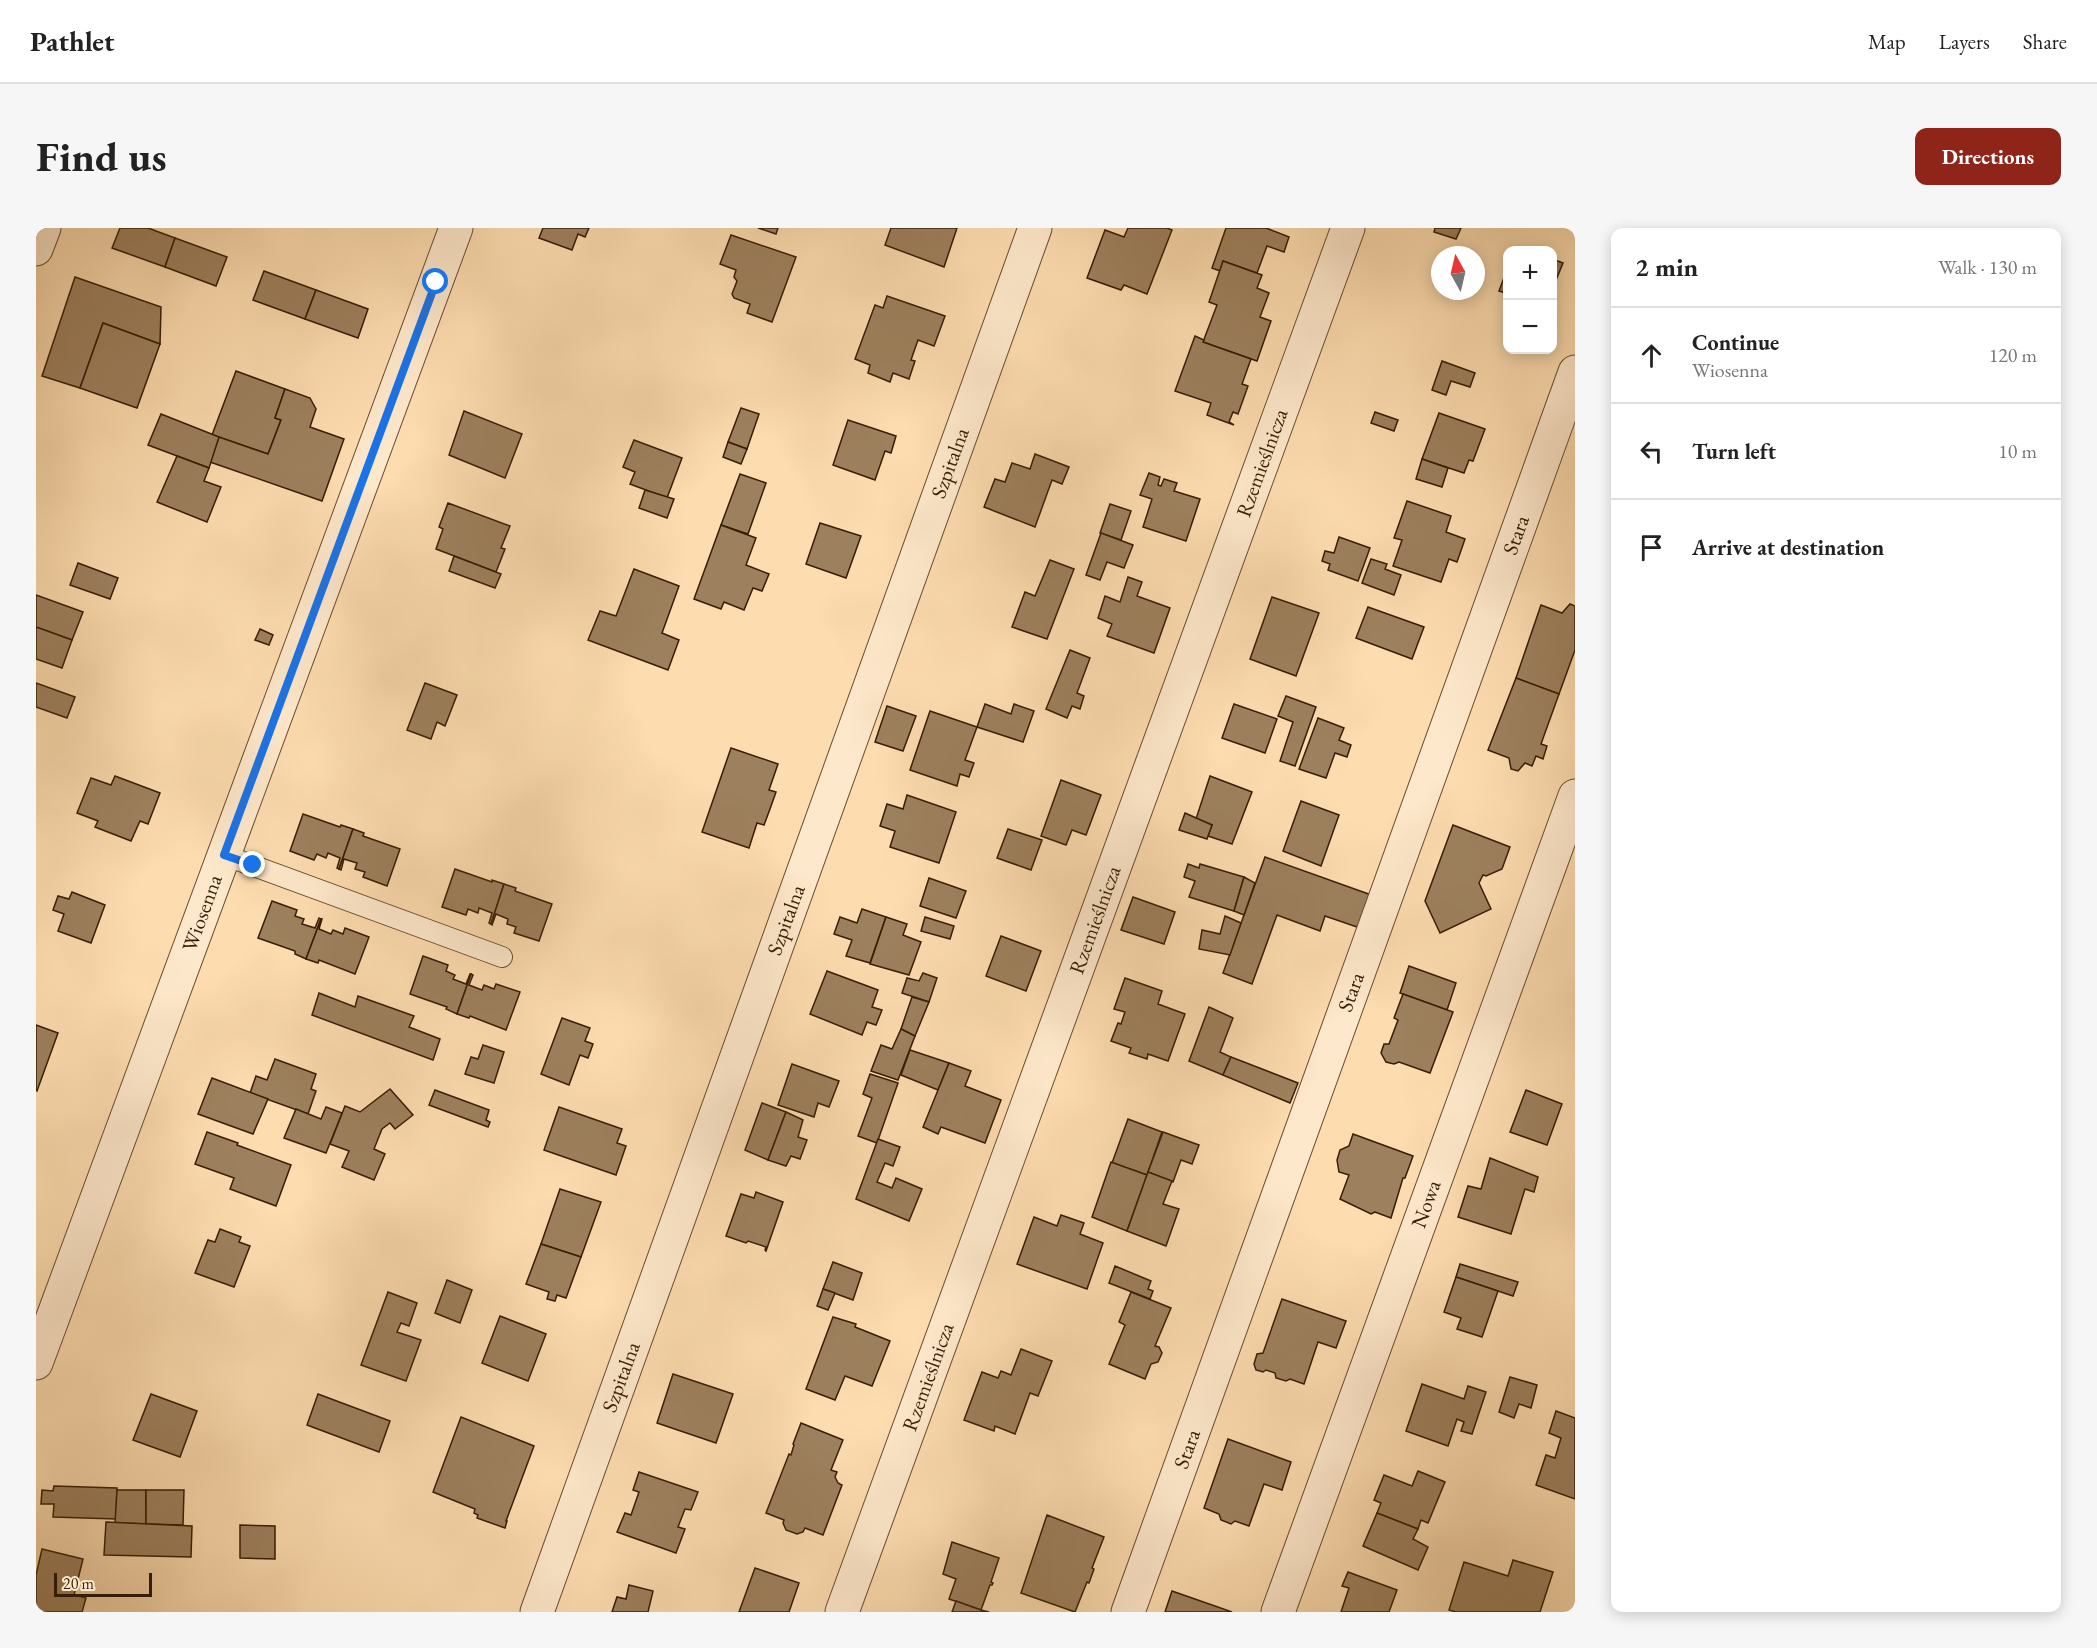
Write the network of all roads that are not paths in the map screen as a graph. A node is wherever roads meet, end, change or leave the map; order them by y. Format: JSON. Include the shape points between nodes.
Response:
{"nodes":[{"id":1,"x":44,"y":228,"type":"edge"},
{"id":2,"x":456,"y":228,"type":"edge"},
{"id":3,"x":1035,"y":228,"type":"edge"},
{"id":4,"x":1348,"y":228,"type":"edge"},
{"id":5,"x":36,"y":249,"type":"edge"},
{"id":6,"x":1575,"y":372,"type":"edge"},
{"id":7,"x":1575,"y":796,"type":"edge"},
{"id":8,"x":224,"y":855,"type":"junction"},
{"id":9,"x":502,"y":957,"type":"dead end"},
{"id":10,"x":36,"y":1363,"type":"edge"},
{"id":11,"x":537,"y":1612,"type":"edge"},
{"id":12,"x":842,"y":1612,"type":"edge"},
{"id":13,"x":1128,"y":1612,"type":"edge"},
{"id":14,"x":1278,"y":1612,"type":"edge"}],
"edges":[{"from":1,"to":5,"type":"street"},
{"from":2,"to":8,"type":"street","name":"Wiosenna"},
{"from":3,"to":11,"type":"street","name":"Szpitalna"},
{"from":4,"to":12,"type":"street","name":"Rzemieślnicza"},
{"from":6,"to":13,"type":"street","name":"Stara"},
{"from":7,"to":14,"type":"street","name":"Nowa"},
{"from":8,"to":9,"type":"lane"},
{"from":8,"to":10,"type":"street","name":"Wiosenna"}]}
